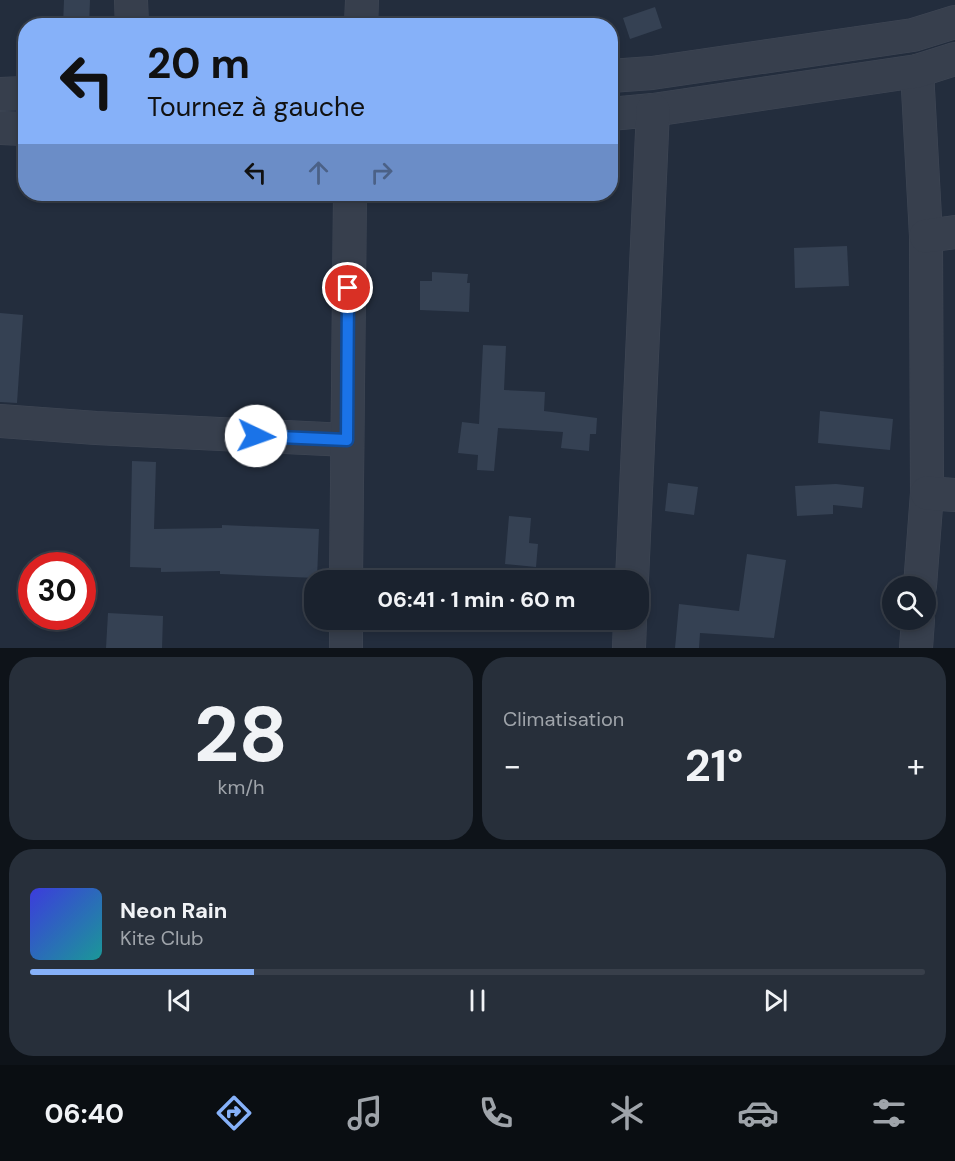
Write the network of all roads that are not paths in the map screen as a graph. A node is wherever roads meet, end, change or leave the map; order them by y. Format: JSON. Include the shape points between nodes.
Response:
{"nodes":[{"id":1,"x":132,"y":0,"type":"edge"},
{"id":2,"x":362,"y":0,"type":"edge"},
{"id":3,"x":132,"y":18,"type":"edge"},
{"id":4,"x":361,"y":18,"type":"edge"},
{"id":5,"x":955,"y":22,"type":"edge"},
{"id":6,"x":955,"y":59,"type":"edge"},
{"id":7,"x":917,"y":71,"type":"junction"},
{"id":8,"x":618,"y":75,"type":"edge"},
{"id":9,"x":18,"y":93,"type":"edge"},
{"id":10,"x":0,"y":94,"type":"edge"},
{"id":11,"x":653,"y":110,"type":"junction"},
{"id":12,"x":618,"y":113,"type":"edge"},
{"id":13,"x":0,"y":128,"type":"edge"},
{"id":14,"x":18,"y":129,"type":"edge"},
{"id":15,"x":350,"y":201,"type":"edge"},
{"id":16,"x":940,"y":234,"type":"edge"},
{"id":17,"x":0,"y":421,"type":"edge"},
{"id":18,"x":347,"y":440,"type":"junction"},
{"id":19,"x":941,"y":494,"type":"edge"},
{"id":20,"x":346,"y":570,"type":"edge"},
{"id":21,"x":632,"y":570,"type":"edge"},
{"id":22,"x":922,"y":576,"type":"edge"},
{"id":23,"x":346,"y":630,"type":"edge"},
{"id":24,"x":630,"y":630,"type":"edge"},
{"id":25,"x":917,"y":630,"type":"edge"},
{"id":26,"x":346,"y":648,"type":"edge"},
{"id":27,"x":629,"y":648,"type":"edge"},
{"id":28,"x":916,"y":648,"type":"edge"}],
"edges":[{"from":1,"to":3,"type":"street"},
{"from":2,"to":4,"type":"street"},
{"from":5,"to":8,"type":"street","via":[[913,35]]},
{"from":6,"to":7,"type":"street"},
{"from":7,"to":11,"type":"street"},
{"from":7,"to":16,"type":"street"},
{"from":9,"to":10,"type":"street"},
{"from":11,"to":12,"type":"street"},
{"from":11,"to":21,"type":"street"},
{"from":13,"to":14,"type":"street"},
{"from":15,"to":18,"type":"street"},
{"from":16,"to":19,"type":"street"},
{"from":17,"to":18,"type":"street"},
{"from":18,"to":20,"type":"street"},
{"from":19,"to":22,"type":"street"},
{"from":23,"to":26,"type":"street"},
{"from":24,"to":27,"type":"street"},
{"from":25,"to":28,"type":"street"}]}
